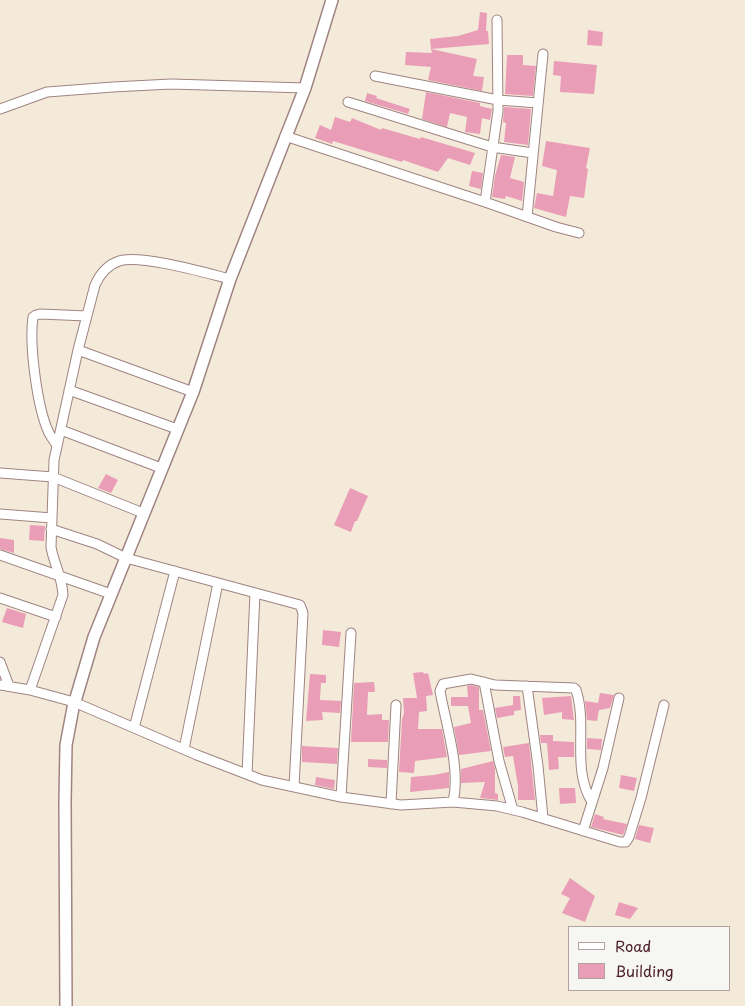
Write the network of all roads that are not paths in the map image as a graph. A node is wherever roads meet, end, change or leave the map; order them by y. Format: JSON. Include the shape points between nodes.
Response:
{"nodes":[{"id":1,"x":332,"y":0,"type":"edge"},
{"id":2,"x":497,"y":20,"type":"dead end"},
{"id":3,"x":543,"y":54,"type":"dead end"},
{"id":4,"x":375,"y":76,"type":"dead end"},
{"id":5,"x":305,"y":88,"type":"junction"},
{"id":6,"x":498,"y":100,"type":"junction"},
{"id":7,"x":348,"y":102,"type":"dead end"},
{"id":8,"x":538,"y":103,"type":"junction"},
{"id":9,"x":0,"y":109,"type":"edge"},
{"id":10,"x":285,"y":136,"type":"junction"},
{"id":11,"x":492,"y":147,"type":"junction"},
{"id":12,"x":533,"y":152,"type":"junction"},
{"id":13,"x":485,"y":202,"type":"junction"},
{"id":14,"x":526,"y":217,"type":"junction"},
{"id":15,"x":579,"y":233,"type":"dead end"},
{"id":16,"x":230,"y":278,"type":"junction"},
{"id":17,"x":87,"y":316,"type":"junction"},
{"id":18,"x":78,"y":350,"type":"junction"},
{"id":19,"x":69,"y":390,"type":"junction"},
{"id":20,"x":192,"y":392,"type":"junction"},
{"id":21,"x":61,"y":430,"type":"junction"},
{"id":22,"x":177,"y":430,"type":"junction"},
{"id":23,"x":57,"y":446,"type":"junction"},
{"id":24,"x":161,"y":468,"type":"junction"},
{"id":25,"x":0,"y":473,"type":"edge"},
{"id":26,"x":53,"y":477,"type":"junction"},
{"id":27,"x":143,"y":513,"type":"junction"},
{"id":28,"x":0,"y":514,"type":"edge"},
{"id":29,"x":52,"y":518,"type":"junction"},
{"id":30,"x":51,"y":529,"type":"junction"},
{"id":31,"x":0,"y":555,"type":"edge"},
{"id":32,"x":126,"y":558,"type":"junction"},
{"id":33,"x":174,"y":571,"type":"junction"},
{"id":34,"x":61,"y":576,"type":"junction"},
{"id":35,"x":218,"y":583,"type":"junction"},
{"id":36,"x":255,"y":592,"type":"junction"},
{"id":37,"x":112,"y":594,"type":"junction"},
{"id":38,"x":0,"y":598,"type":"edge"},
{"id":39,"x":56,"y":617,"type":"junction"},
{"id":40,"x":351,"y":632,"type":"dead end"},
{"id":41,"x":0,"y":662,"type":"edge"},
{"id":42,"x":484,"y":682,"type":"junction"},
{"id":43,"x":5,"y":686,"type":"edge"},
{"id":44,"x":527,"y":686,"type":"junction"},
{"id":45,"x":30,"y":690,"type":"junction"},
{"id":46,"x":619,"y":698,"type":"dead end"},
{"id":47,"x":74,"y":702,"type":"junction"},
{"id":48,"x":396,"y":704,"type":"dead end"},
{"id":49,"x":664,"y":704,"type":"dead end"},
{"id":50,"x":134,"y":728,"type":"junction"},
{"id":51,"x":184,"y":749,"type":"junction"},
{"id":52,"x":247,"y":774,"type":"junction"},
{"id":53,"x":294,"y":787,"type":"junction"},
{"id":54,"x":341,"y":797,"type":"junction"},
{"id":55,"x":453,"y":802,"type":"junction"},
{"id":56,"x":592,"y":802,"type":"junction"},
{"id":57,"x":391,"y":804,"type":"junction"},
{"id":58,"x":513,"y":810,"type":"junction"},
{"id":59,"x":543,"y":818,"type":"junction"},
{"id":60,"x":583,"y":831,"type":"junction"},
{"id":61,"x":66,"y":1006,"type":"edge"}],
"edges":[{"from":1,"to":5,"type":"street"},
{"from":2,"to":6,"type":"street"},
{"from":3,"to":8,"type":"street"},
{"from":4,"to":6,"type":"street"},
{"from":5,"to":9,"type":"street","via":[[171,84],[113,87],[47,92]]},
{"from":5,"to":10,"type":"street"},
{"from":6,"to":8,"type":"street"},
{"from":6,"to":11,"type":"street"},
{"from":7,"to":11,"type":"street"},
{"from":8,"to":12,"type":"street"},
{"from":10,"to":13,"type":"street"},
{"from":10,"to":16,"type":"street"},
{"from":11,"to":12,"type":"street"},
{"from":11,"to":13,"type":"street"},
{"from":12,"to":14,"type":"street"},
{"from":13,"to":14,"type":"street"},
{"from":14,"to":15,"type":"street"},
{"from":16,"to":17,"type":"street","via":[[153,262],[118,261],[98,278]]},
{"from":16,"to":20,"type":"street"},
{"from":17,"to":18,"type":"street"},
{"from":17,"to":23,"type":"street","via":[[40,314],[33,317],[32,347],[40,405]]},
{"from":18,"to":19,"type":"street"},
{"from":18,"to":20,"type":"street"},
{"from":19,"to":21,"type":"street"},
{"from":19,"to":22,"type":"street"},
{"from":20,"to":22,"type":"street"},
{"from":21,"to":23,"type":"street"},
{"from":21,"to":24,"type":"street"},
{"from":22,"to":24,"type":"street"},
{"from":23,"to":26,"type":"street"},
{"from":24,"to":27,"type":"street"},
{"from":25,"to":26,"type":"street"},
{"from":26,"to":27,"type":"street"},
{"from":26,"to":29,"type":"street"},
{"from":27,"to":32,"type":"street"},
{"from":28,"to":29,"type":"street"},
{"from":29,"to":30,"type":"street"},
{"from":30,"to":32,"type":"street","via":[[97,544]]},
{"from":30,"to":34,"type":"street","via":[[52,557]]},
{"from":31,"to":34,"type":"street"},
{"from":32,"to":33,"type":"street"},
{"from":32,"to":37,"type":"street"},
{"from":33,"to":35,"type":"street"},
{"from":33,"to":50,"type":"street"},
{"from":34,"to":37,"type":"street"},
{"from":34,"to":39,"type":"street","via":[[63,595]]},
{"from":35,"to":36,"type":"street"},
{"from":35,"to":51,"type":"street"},
{"from":36,"to":52,"type":"street"},
{"from":36,"to":53,"type":"street","via":[[300,605],[303,609]]},
{"from":37,"to":47,"type":"street"},
{"from":38,"to":39,"type":"street"},
{"from":39,"to":45,"type":"street"},
{"from":40,"to":54,"type":"street"},
{"from":41,"to":43,"type":"street"},
{"from":42,"to":44,"type":"street"},
{"from":42,"to":55,"type":"street","via":[[466,679],[444,684],[440,691],[454,764]]},
{"from":42,"to":58,"type":"street","via":[[498,761]]},
{"from":43,"to":45,"type":"street"},
{"from":44,"to":56,"type":"street","via":[[576,690],[584,785]]},
{"from":44,"to":59,"type":"street"},
{"from":45,"to":47,"type":"street"},
{"from":46,"to":56,"type":"street"},
{"from":47,"to":50,"type":"street"},
{"from":47,"to":61,"type":"street","via":[[66,745]]},
{"from":48,"to":57,"type":"street"},
{"from":49,"to":60,"type":"street","via":[[628,840],[620,842]]},
{"from":50,"to":51,"type":"street"},
{"from":51,"to":52,"type":"street"},
{"from":52,"to":53,"type":"street"},
{"from":53,"to":54,"type":"street"},
{"from":54,"to":57,"type":"street"},
{"from":55,"to":57,"type":"street"},
{"from":55,"to":58,"type":"street"},
{"from":56,"to":60,"type":"street"},
{"from":58,"to":59,"type":"street"},
{"from":59,"to":60,"type":"street"}]}
